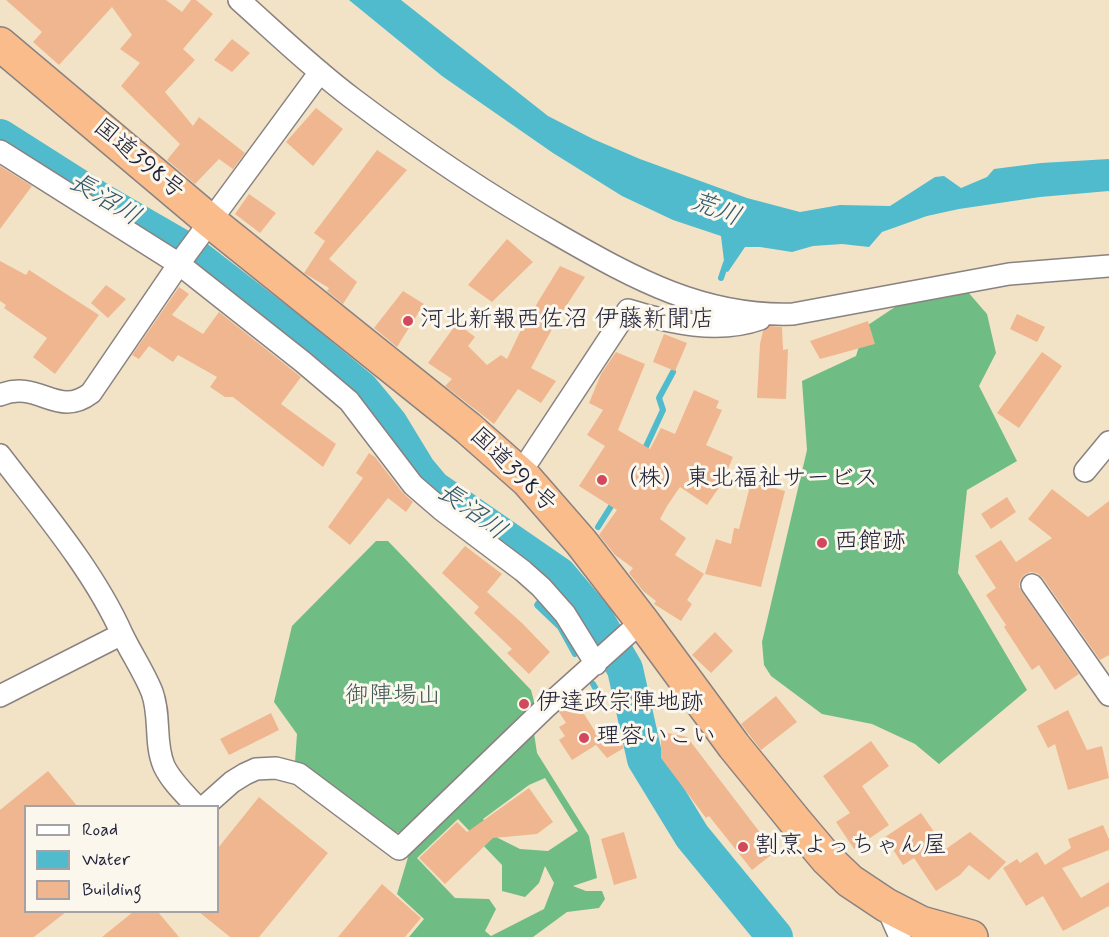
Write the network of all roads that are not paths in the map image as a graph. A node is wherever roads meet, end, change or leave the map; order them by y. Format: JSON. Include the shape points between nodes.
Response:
{"nodes":[{"id":1,"x":239,"y":0,"type":"edge"},
{"id":2,"x":0,"y":44,"type":"edge"},
{"id":3,"x":320,"y":72,"type":"junction"},
{"id":4,"x":0,"y":151,"type":"edge"},
{"id":5,"x":204,"y":231,"type":"junction"},
{"id":6,"x":180,"y":262,"type":"junction"},
{"id":7,"x":1109,"y":266,"type":"edge"},
{"id":8,"x":766,"y":315,"type":"junction"},
{"id":9,"x":0,"y":395,"type":"edge"},
{"id":10,"x":1109,"y":442,"type":"edge"},
{"id":11,"x":0,"y":455,"type":"edge"},
{"id":12,"x":529,"y":460,"type":"dead end"},
{"id":13,"x":1085,"y":471,"type":"dead end"},
{"id":14,"x":1032,"y":585,"type":"dead end"},
{"id":15,"x":632,"y":631,"type":"junction"},
{"id":16,"x":122,"y":634,"type":"junction"},
{"id":17,"x":598,"y":662,"type":"junction"},
{"id":18,"x":1109,"y":695,"type":"edge"},
{"id":19,"x":0,"y":696,"type":"edge"},
{"id":20,"x":194,"y":805,"type":"edge"},
{"id":21,"x":208,"y":805,"type":"edge"},
{"id":22,"x":886,"y":905,"type":"junction"},
{"id":23,"x":900,"y":937,"type":"edge"},
{"id":24,"x":971,"y":937,"type":"edge"}],
"edges":[{"from":1,"to":3,"type":"street"},
{"from":2,"to":5,"type":"highway","name":"国道398号"},
{"from":3,"to":5,"type":"street"},
{"from":3,"to":8,"type":"street","via":[[502,203],[572,243],[678,297]]},
{"from":4,"to":6,"type":"street"},
{"from":5,"to":6,"type":"street"},
{"from":5,"to":15,"type":"highway","name":"国道398号","via":[[507,462],[581,542]]},
{"from":6,"to":9,"type":"street","via":[[91,393],[81,401],[61,402],[26,390]]},
{"from":6,"to":17,"type":"street","via":[[349,401],[412,485],[541,587]]},
{"from":7,"to":8,"type":"street","via":[[1009,274],[793,314]]},
{"from":8,"to":12,"type":"street","via":[[726,327],[690,325],[628,310]]},
{"from":10,"to":13,"type":"street"},
{"from":11,"to":16,"type":"street","via":[[88,574]]},
{"from":14,"to":18,"type":"street"},
{"from":15,"to":17,"type":"street"},
{"from":15,"to":22,"type":"highway","name":"国道398号","via":[[812,842],[850,881]]},
{"from":16,"to":19,"type":"street"},
{"from":16,"to":20,"type":"street","via":[[151,692],[164,765]]},
{"from":17,"to":21,"type":"street","via":[[399,849],[299,774],[276,768],[245,774]]},
{"from":22,"to":23,"type":"street"},
{"from":22,"to":24,"type":"highway","name":"国道398号","via":[[921,923]]}]}
